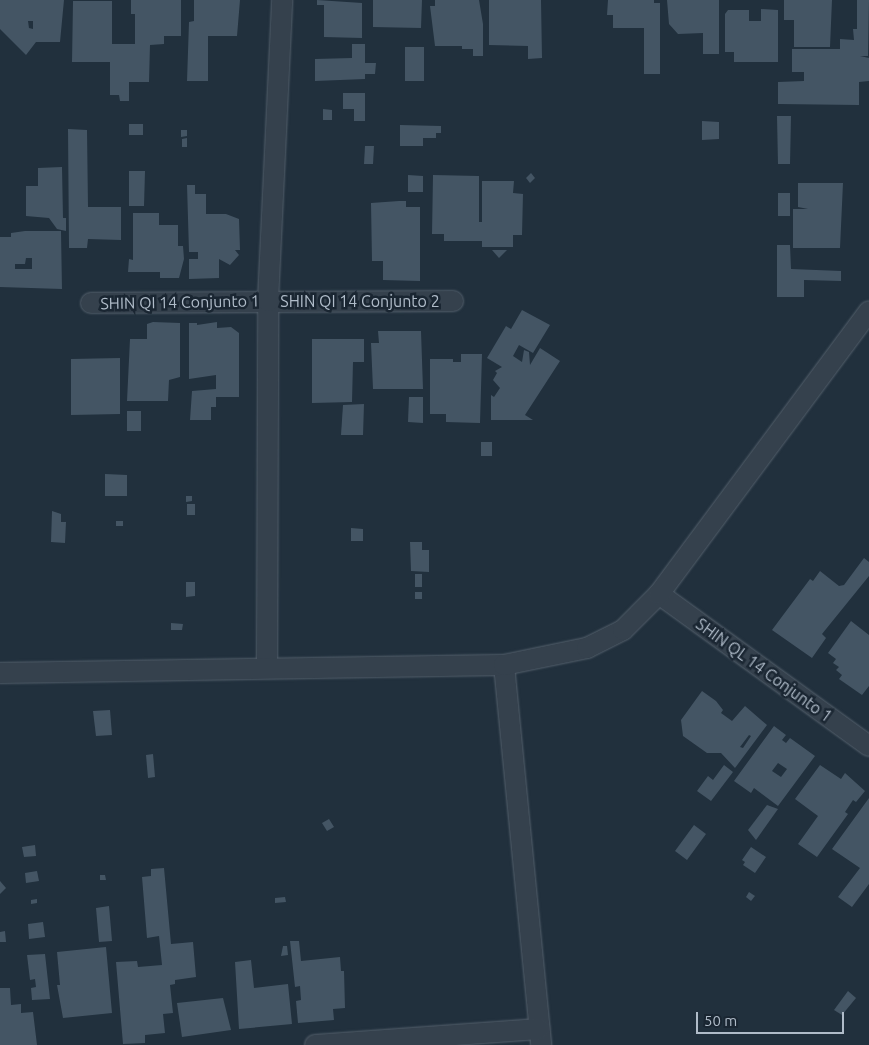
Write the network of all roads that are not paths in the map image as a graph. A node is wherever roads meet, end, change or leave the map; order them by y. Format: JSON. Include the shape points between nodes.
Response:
{"nodes":[{"id":1,"x":282,"y":0,"type":"edge"},
{"id":2,"x":452,"y":301,"type":"dead end"},
{"id":3,"x":268,"y":302,"type":"junction"},
{"id":4,"x":91,"y":303,"type":"dead end"},
{"id":5,"x":869,"y":311,"type":"edge"},
{"id":6,"x":659,"y":594,"type":"junction"},
{"id":7,"x":504,"y":665,"type":"junction"},
{"id":8,"x":267,"y":667,"type":"junction"},
{"id":9,"x":0,"y":673,"type":"edge"},
{"id":10,"x":869,"y":746,"type":"edge"},
{"id":11,"x":540,"y":1037,"type":"edge"},
{"id":12,"x":315,"y":1045,"type":"edge"}],
"edges":[{"from":1,"to":3,"type":"street"},
{"from":2,"to":3,"type":"street","name":"SHIN QI 14 Conjunto 2"},
{"from":3,"to":4,"type":"street","name":"SHIN QI 14 Conjunto 1"},
{"from":3,"to":8,"type":"street"},
{"from":5,"to":6,"type":"street"},
{"from":6,"to":7,"type":"street","via":[[623,630],[587,648]]},
{"from":6,"to":10,"type":"street","name":"SHIN QL 14 Conjunto 1"},
{"from":7,"to":8,"type":"street"},
{"from":7,"to":11,"type":"street"},
{"from":8,"to":9,"type":"street"},
{"from":11,"to":12,"type":"street"}]}
